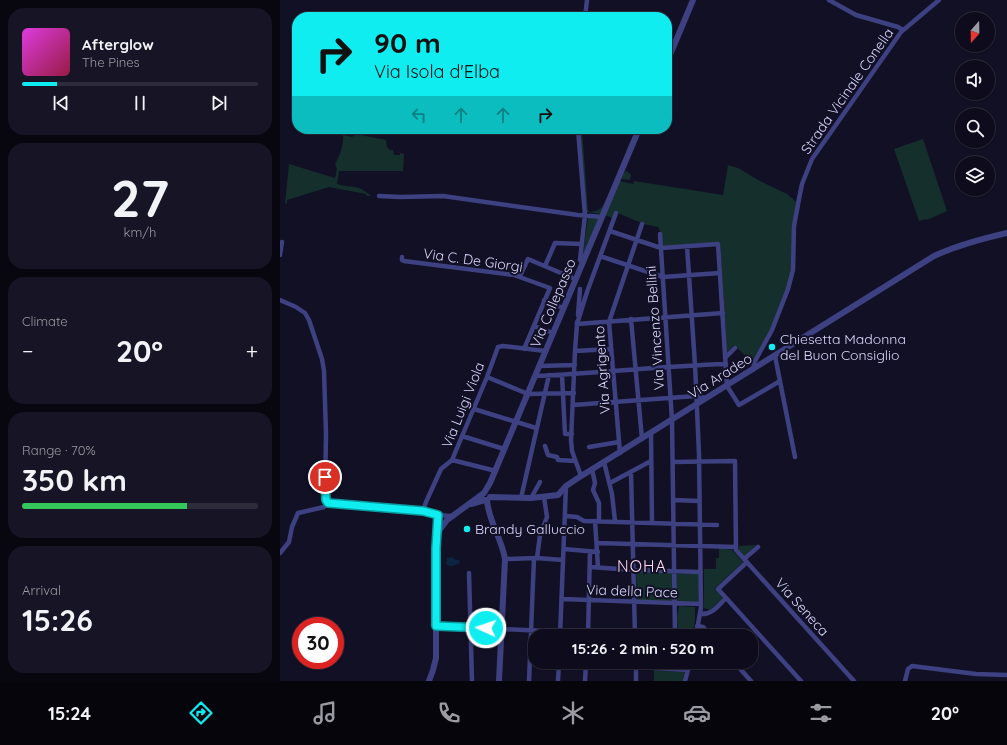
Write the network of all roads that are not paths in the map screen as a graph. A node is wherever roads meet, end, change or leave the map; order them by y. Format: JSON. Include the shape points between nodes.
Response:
{"nodes":[{"id":1,"x":587,"y":0,"type":"edge"},
{"id":2,"x":693,"y":0,"type":"edge"},
{"id":3,"x":829,"y":0,"type":"edge"},
{"id":4,"x":939,"y":0,"type":"edge"},
{"id":5,"x":586,"y":12,"type":"edge"},
{"id":6,"x":903,"y":30,"type":"junction"},
{"id":7,"x":672,"y":50,"type":"edge"},
{"id":8,"x":578,"y":134,"type":"edge"},
{"id":9,"x":637,"y":134,"type":"edge"},
{"id":10,"x":379,"y":196,"type":"dead end"},
{"id":11,"x":616,"y":213,"type":"dead end"},
{"id":12,"x":585,"y":215,"type":"junction"},
{"id":13,"x":602,"y":216,"type":"junction"},
{"id":14,"x":642,"y":224,"type":"dead end"},
{"id":15,"x":610,"y":231,"type":"junction"},
{"id":16,"x":1007,"y":233,"type":"edge"},
{"id":17,"x":660,"y":234,"type":"dead end"},
{"id":18,"x":637,"y":240,"type":"junction"},
{"id":19,"x":282,"y":242,"type":"dead end"},
{"id":20,"x":581,"y":244,"type":"junction"},
{"id":21,"x":687,"y":246,"type":"junction"},
{"id":22,"x":661,"y":248,"type":"junction"},
{"id":23,"x":280,"y":255,"type":"edge"},
{"id":24,"x":600,"y":256,"type":"junction"},
{"id":25,"x":402,"y":257,"type":"dead end"},
{"id":26,"x":583,"y":263,"type":"junction"},
{"id":27,"x":628,"y":265,"type":"junction"},
{"id":28,"x":545,"y":266,"type":"junction"},
{"id":29,"x":720,"y":273,"type":"junction"},
{"id":30,"x":689,"y":275,"type":"junction"},
{"id":31,"x":520,"y":276,"type":"junction"},
{"id":32,"x":663,"y":277,"type":"junction"},
{"id":33,"x":575,"y":279,"type":"junction"},
{"id":34,"x":572,"y":286,"type":"junction"},
{"id":35,"x":580,"y":289,"type":"junction"},
{"id":36,"x":587,"y":292,"type":"junction"},
{"id":37,"x":280,"y":300,"type":"edge"},
{"id":38,"x":544,"y":300,"type":"junction"},
{"id":39,"x":563,"y":308,"type":"junction"},
{"id":40,"x":722,"y":313,"type":"junction"},
{"id":41,"x":692,"y":315,"type":"junction"},
{"id":42,"x":666,"y":317,"type":"junction"},
{"id":43,"x":631,"y":319,"type":"junction"},
{"id":44,"x":609,"y":322,"type":"junction"},
{"id":45,"x":577,"y":324,"type":"junction"},
{"id":46,"x":534,"y":326,"type":"junction"},
{"id":47,"x":552,"y":334,"type":"junction"},
{"id":48,"x":735,"y":348,"type":"dead end"},
{"id":49,"x":524,"y":349,"type":"junction"},
{"id":50,"x":611,"y":349,"type":"junction"},
{"id":51,"x":545,"y":351,"type":"junction"},
{"id":52,"x":575,"y":351,"type":"junction"},
{"id":53,"x":775,"y":356,"type":"junction"},
{"id":54,"x":725,"y":358,"type":"junction"},
{"id":55,"x":726,"y":364,"type":"junction"},
{"id":56,"x":574,"y":365,"type":"junction"},
{"id":57,"x":695,"y":365,"type":"junction"},
{"id":58,"x":539,"y":366,"type":"junction"},
{"id":59,"x":669,"y":366,"type":"junction"},
{"id":60,"x":636,"y":369,"type":"junction"},
{"id":61,"x":753,"y":370,"type":"junction"},
{"id":62,"x":613,"y":371,"type":"junction"},
{"id":63,"x":574,"y":374,"type":"junction"},
{"id":64,"x":549,"y":375,"type":"junction"},
{"id":65,"x":562,"y":375,"type":"junction"},
{"id":66,"x":535,"y":376,"type":"junction"},
{"id":67,"x":487,"y":377,"type":"junction"},
{"id":68,"x":780,"y":381,"type":"junction"},
{"id":69,"x":727,"y":386,"type":"junction"},
{"id":70,"x":574,"y":393,"type":"junction"},
{"id":71,"x":528,"y":394,"type":"junction"},
{"id":72,"x":545,"y":394,"type":"junction"},
{"id":73,"x":563,"y":394,"type":"junction"},
{"id":74,"x":696,"y":396,"type":"junction"},
{"id":75,"x":670,"y":398,"type":"junction"},
{"id":76,"x":708,"y":398,"type":"junction"},
{"id":77,"x":638,"y":400,"type":"junction"},
{"id":78,"x":615,"y":402,"type":"junction"},
{"id":79,"x":573,"y":405,"type":"junction"},
{"id":80,"x":696,"y":405,"type":"junction"},
{"id":81,"x":474,"y":410,"type":"junction"},
{"id":82,"x":672,"y":420,"type":"junction"},
{"id":83,"x":515,"y":422,"type":"junction"},
{"id":84,"x":536,"y":428,"type":"junction"},
{"id":85,"x":572,"y":434,"type":"junction"},
{"id":86,"x":650,"y":434,"type":"junction"},
{"id":87,"x":462,"y":436,"type":"junction"},
{"id":88,"x":642,"y":439,"type":"junction"},
{"id":89,"x":619,"y":442,"type":"junction"},
{"id":90,"x":545,"y":446,"type":"dead end"},
{"id":91,"x":589,"y":447,"type":"dead end"},
{"id":92,"x":504,"y":449,"type":"junction"},
{"id":93,"x":620,"y":453,"type":"junction"},
{"id":94,"x":795,"y":457,"type":"dead end"},
{"id":95,"x":452,"y":460,"type":"junction"},
{"id":96,"x":576,"y":461,"type":"junction"},
{"id":97,"x":651,"y":461,"type":"junction"},
{"id":98,"x":604,"y":462,"type":"junction"},
{"id":99,"x":673,"y":462,"type":"junction"},
{"id":100,"x":699,"y":462,"type":"junction"},
{"id":101,"x":592,"y":469,"type":"junction"},
{"id":102,"x":496,"y":471,"type":"junction"},
{"id":103,"x":631,"y":472,"type":"junction"},
{"id":104,"x":581,"y":476,"type":"junction"},
{"id":105,"x":540,"y":482,"type":"dead end"},
{"id":106,"x":610,"y":483,"type":"junction"},
{"id":107,"x":566,"y":486,"type":"junction"},
{"id":108,"x":487,"y":495,"type":"junction"},
{"id":109,"x":544,"y":497,"type":"junction"},
{"id":110,"x":521,"y":498,"type":"junction"},
{"id":111,"x":531,"y":498,"type":"junction"},
{"id":112,"x":674,"y":500,"type":"junction"},
{"id":113,"x":699,"y":501,"type":"junction"},
{"id":114,"x":328,"y":503,"type":"junction"},
{"id":115,"x":423,"y":511,"type":"junction"},
{"id":116,"x":438,"y":515,"type":"junction"},
{"id":117,"x":451,"y":516,"type":"junction"},
{"id":118,"x":566,"y":516,"type":"junction"},
{"id":119,"x":597,"y":521,"type":"junction"},
{"id":120,"x":615,"y":521,"type":"junction"},
{"id":121,"x":632,"y":522,"type":"junction"},
{"id":122,"x":652,"y":522,"type":"junction"},
{"id":123,"x":674,"y":523,"type":"junction"},
{"id":124,"x":700,"y":524,"type":"junction"},
{"id":125,"x":717,"y":525,"type":"dead end"},
{"id":126,"x":436,"y":535,"type":"junction"},
{"id":127,"x":598,"y":543,"type":"junction"},
{"id":128,"x":632,"y":544,"type":"junction"},
{"id":129,"x":674,"y":545,"type":"junction"},
{"id":130,"x":700,"y":546,"type":"junction"},
{"id":131,"x":736,"y":546,"type":"junction"},
{"id":132,"x":758,"y":547,"type":"dead end"},
{"id":133,"x":564,"y":550,"type":"junction"},
{"id":134,"x":590,"y":551,"type":"junction"},
{"id":135,"x":598,"y":552,"type":"junction"},
{"id":136,"x":280,"y":554,"type":"edge"},
{"id":137,"x":535,"y":558,"type":"junction"},
{"id":138,"x":505,"y":559,"type":"junction"},
{"id":139,"x":563,"y":560,"type":"junction"},
{"id":140,"x":746,"y":561,"type":"junction"},
{"id":141,"x":590,"y":567,"type":"junction"},
{"id":142,"x":598,"y":567,"type":"junction"},
{"id":143,"x":634,"y":570,"type":"junction"},
{"id":144,"x":674,"y":571,"type":"junction"},
{"id":145,"x":701,"y":572,"type":"junction"},
{"id":146,"x":469,"y":573,"type":"dead end"},
{"id":147,"x":726,"y":598,"type":"junction"},
{"id":148,"x":562,"y":599,"type":"junction"},
{"id":149,"x":589,"y":600,"type":"junction"},
{"id":150,"x":634,"y":602,"type":"junction"},
{"id":151,"x":674,"y":604,"type":"junction"},
{"id":152,"x":701,"y":604,"type":"junction"},
{"id":153,"x":700,"y":614,"type":"junction"},
{"id":154,"x":436,"y":626,"type":"junction"},
{"id":155,"x":697,"y":626,"type":"junction"},
{"id":156,"x":471,"y":628,"type":"junction"},
{"id":157,"x":502,"y":629,"type":"junction"},
{"id":158,"x":531,"y":629,"type":"edge"},
{"id":159,"x":560,"y":629,"type":"edge"},
{"id":160,"x":588,"y":629,"type":"edge"},
{"id":161,"x":635,"y":629,"type":"edge"},
{"id":162,"x":675,"y":629,"type":"edge"},
{"id":163,"x":697,"y":629,"type":"edge"},
{"id":164,"x":705,"y":629,"type":"edge"},
{"id":165,"x":528,"y":630,"type":"edge"},
{"id":166,"x":529,"y":669,"type":"edge"},
{"id":167,"x":559,"y":669,"type":"edge"},
{"id":168,"x":586,"y":669,"type":"edge"},
{"id":169,"x":636,"y":669,"type":"edge"},
{"id":170,"x":675,"y":669,"type":"edge"},
{"id":171,"x":740,"y":669,"type":"edge"},
{"id":172,"x":688,"y":670,"type":"joint"},
{"id":173,"x":1007,"y":675,"type":"edge"},
{"id":174,"x":429,"y":681,"type":"edge"},
{"id":175,"x":472,"y":681,"type":"edge"},
{"id":176,"x":499,"y":681,"type":"edge"},
{"id":177,"x":529,"y":681,"type":"edge"},
{"id":178,"x":558,"y":681,"type":"edge"},
{"id":179,"x":585,"y":681,"type":"edge"},
{"id":180,"x":636,"y":681,"type":"edge"},
{"id":181,"x":685,"y":681,"type":"edge"},
{"id":182,"x":751,"y":681,"type":"edge"},
{"id":183,"x":801,"y":681,"type":"edge"},
{"id":184,"x":854,"y":681,"type":"edge"},
{"id":185,"x":904,"y":681,"type":"edge"}],
"edges":[{"from":1,"to":5,"type":"street"},
{"from":2,"to":7,"type":"street"},
{"from":3,"to":6,"type":"street","via":[[856,15]]},
{"from":4,"to":6,"type":"street","name":"Strada Vicinale Conella"},
{"from":6,"to":61,"type":"street","name":"Strada Vicinale Conella","via":[[812,159],[798,199],[794,226],[793,270],[788,289]]},
{"from":8,"to":12,"type":"street"},
{"from":9,"to":13,"type":"street","name":"Via Collepasso"},
{"from":10,"to":12,"type":"street","via":[[443,196]]},
{"from":11,"to":15,"type":"street"},
{"from":12,"to":13,"type":"street"},
{"from":12,"to":20,"type":"street"},
{"from":13,"to":26,"type":"street","name":"Via Collepasso"},
{"from":14,"to":18,"type":"street","name":"Via Agrigento"},
{"from":15,"to":18,"type":"street"},
{"from":15,"to":24,"type":"street"},
{"from":16,"to":53,"type":"street","name":"Via Aradeo","via":[[968,242],[934,256]]},
{"from":17,"to":22,"type":"street","name":"Via Vincenzo Bellini"},
{"from":18,"to":22,"type":"street"},
{"from":18,"to":27,"type":"street","name":"Via Agrigento"},
{"from":19,"to":23,"type":"street"},
{"from":20,"to":26,"type":"street","via":[[580,260]]},
{"from":20,"to":28,"type":"street","via":[[555,243]]},
{"from":21,"to":22,"type":"street"},
{"from":21,"to":29,"type":"street","via":[[718,244]]},
{"from":21,"to":30,"type":"street"},
{"from":22,"to":32,"type":"street","name":"Via Vincenzo Bellini"},
{"from":24,"to":27,"type":"street"},
{"from":24,"to":36,"type":"street"},
{"from":25,"to":31,"type":"street","name":"Via C. De Giorgi","via":[[404,261]]},
{"from":26,"to":33,"type":"street","name":"Via Collepasso"},
{"from":27,"to":32,"type":"street"},
{"from":27,"to":44,"type":"street","name":"Via Agrigento"},
{"from":28,"to":31,"type":"street","via":[[528,259]]},
{"from":28,"to":33,"type":"street"},
{"from":29,"to":30,"type":"street"},
{"from":29,"to":40,"type":"street"},
{"from":30,"to":32,"type":"street"},
{"from":30,"to":41,"type":"street"},
{"from":31,"to":38,"type":"street","name":"Via C. De Giorgi","via":[[550,288]]},
{"from":32,"to":42,"type":"street","name":"Via Vincenzo Bellini"},
{"from":33,"to":34,"type":"street","name":"Via Collepasso"},
{"from":34,"to":35,"type":"street"},
{"from":34,"to":39,"type":"street","name":"Via Collepasso"},
{"from":35,"to":36,"type":"street"},
{"from":35,"to":45,"type":"street"},
{"from":36,"to":45,"type":"street"},
{"from":37,"to":114,"type":"street","via":[[305,313],[322,359],[326,434],[325,492]]},
{"from":38,"to":39,"type":"street"},
{"from":38,"to":46,"type":"street","name":"Via C. De Giorgi"},
{"from":39,"to":47,"type":"street","name":"Via Collepasso"},
{"from":40,"to":41,"type":"street"},
{"from":40,"to":54,"type":"street"},
{"from":41,"to":42,"type":"street"},
{"from":41,"to":57,"type":"street"},
{"from":42,"to":43,"type":"street"},
{"from":42,"to":59,"type":"street","name":"Via Vincenzo Bellini"},
{"from":43,"to":44,"type":"street"},
{"from":43,"to":60,"type":"street"},
{"from":44,"to":45,"type":"street"},
{"from":44,"to":50,"type":"street","name":"Via Agrigento"},
{"from":45,"to":52,"type":"street"},
{"from":46,"to":47,"type":"street"},
{"from":46,"to":49,"type":"street","name":"Via C. De Giorgi"},
{"from":47,"to":51,"type":"street","name":"Via Collepasso"},
{"from":48,"to":54,"type":"street"},
{"from":49,"to":51,"type":"street"},
{"from":49,"to":67,"type":"street","name":"Via Luigi Viola","via":[[498,347]]},
{"from":50,"to":52,"type":"street"},
{"from":50,"to":62,"type":"street","name":"Via Agrigento"},
{"from":51,"to":58,"type":"street","name":"Via Collepasso"},
{"from":52,"to":56,"type":"street"},
{"from":53,"to":61,"type":"street","name":"Via Aradeo"},
{"from":53,"to":68,"type":"street"},
{"from":54,"to":55,"type":"street"},
{"from":55,"to":57,"type":"street"},
{"from":55,"to":69,"type":"street"},
{"from":56,"to":58,"type":"street"},
{"from":56,"to":63,"type":"street"},
{"from":57,"to":59,"type":"street"},
{"from":57,"to":74,"type":"street"},
{"from":58,"to":66,"type":"street","name":"Via Collepasso"},
{"from":59,"to":60,"type":"street"},
{"from":59,"to":75,"type":"street","name":"Via Vincenzo Bellini"},
{"from":60,"to":62,"type":"street"},
{"from":60,"to":77,"type":"street"},
{"from":61,"to":69,"type":"street","name":"Via Aradeo"},
{"from":62,"to":63,"type":"street"},
{"from":62,"to":78,"type":"street","name":"Via Agrigento"},
{"from":63,"to":65,"type":"street"},
{"from":63,"to":70,"type":"street"},
{"from":64,"to":65,"type":"street"},
{"from":64,"to":66,"type":"street"},
{"from":64,"to":72,"type":"street"},
{"from":65,"to":73,"type":"street"},
{"from":66,"to":71,"type":"street","name":"Via Collepasso"},
{"from":67,"to":71,"type":"street"},
{"from":67,"to":81,"type":"street","name":"Via Luigi Viola"},
{"from":68,"to":69,"type":"street","via":[[739,405]]},
{"from":68,"to":94,"type":"street"},
{"from":69,"to":76,"type":"street","name":"Via Aradeo"},
{"from":70,"to":73,"type":"street"},
{"from":70,"to":79,"type":"street"},
{"from":71,"to":72,"type":"street"},
{"from":71,"to":83,"type":"street","name":"Via Collepasso"},
{"from":72,"to":73,"type":"street"},
{"from":72,"to":84,"type":"street"},
{"from":73,"to":85,"type":"street","via":[[565,434]]},
{"from":74,"to":75,"type":"street"},
{"from":74,"to":76,"type":"street"},
{"from":74,"to":80,"type":"street"},
{"from":75,"to":77,"type":"street"},
{"from":75,"to":82,"type":"street","name":"Via Vincenzo Bellini"},
{"from":76,"to":80,"type":"street","name":"Via Aradeo"},
{"from":77,"to":78,"type":"street"},
{"from":77,"to":88,"type":"street"},
{"from":78,"to":79,"type":"street"},
{"from":78,"to":89,"type":"street","name":"Via Agrigento"},
{"from":79,"to":85,"type":"street"},
{"from":80,"to":82,"type":"street","name":"Via Aradeo"},
{"from":80,"to":100,"type":"street"},
{"from":81,"to":83,"type":"street"},
{"from":81,"to":87,"type":"street","name":"Via Luigi Viola"},
{"from":82,"to":86,"type":"street","name":"Via Aradeo"},
{"from":82,"to":99,"type":"street","name":"Via Vincenzo Bellini"},
{"from":83,"to":84,"type":"street"},
{"from":83,"to":92,"type":"street","name":"Via Collepasso"},
{"from":84,"to":110,"type":"street"},
{"from":85,"to":96,"type":"street","via":[[572,451]]},
{"from":86,"to":88,"type":"street","name":"Via Aradeo"},
{"from":86,"to":97,"type":"street"},
{"from":87,"to":92,"type":"street"},
{"from":87,"to":95,"type":"street","name":"Via Luigi Viola"},
{"from":88,"to":93,"type":"street","name":"Via Aradeo"},
{"from":89,"to":91,"type":"street"},
{"from":89,"to":93,"type":"street","name":"Via Agrigento"},
{"from":90,"to":96,"type":"street","via":[[548,455],[557,457],[558,460]]},
{"from":92,"to":102,"type":"street","name":"Via Collepasso"},
{"from":93,"to":98,"type":"street","name":"Via Aradeo"},
{"from":95,"to":102,"type":"street"},
{"from":95,"to":115,"type":"street","name":"Via Luigi Viola","via":[[441,469]]},
{"from":96,"to":104,"type":"street"},
{"from":97,"to":103,"type":"street"},
{"from":97,"to":122,"type":"street"},
{"from":98,"to":101,"type":"street","name":"Via Aradeo"},
{"from":98,"to":106,"type":"street"},
{"from":99,"to":100,"type":"street"},
{"from":99,"to":112,"type":"street","name":"Via Vincenzo Bellini"},
{"from":100,"to":113,"type":"street"},
{"from":100,"to":131,"type":"street","via":[[735,461]]},
{"from":101,"to":104,"type":"street","name":"Via Aradeo"},
{"from":101,"to":119,"type":"street","via":[[595,483],[593,490],[599,503]]},
{"from":102,"to":108,"type":"street","name":"Via Collepasso"},
{"from":103,"to":106,"type":"street"},
{"from":103,"to":121,"type":"street"},
{"from":104,"to":107,"type":"street","name":"Via Aradeo"},
{"from":105,"to":111,"type":"street"},
{"from":106,"to":120,"type":"street"},
{"from":107,"to":109,"type":"street","name":"Via Aradeo","via":[[558,494]]},
{"from":107,"to":118,"type":"street"},
{"from":108,"to":110,"type":"street"},
{"from":108,"to":117,"type":"street"},
{"from":108,"to":138,"type":"street","via":[[488,508]]},
{"from":109,"to":111,"type":"street"},
{"from":109,"to":137,"type":"street","via":[[547,517]]},
{"from":110,"to":111,"type":"street"},
{"from":112,"to":113,"type":"street"},
{"from":112,"to":123,"type":"street","name":"Via Vincenzo Bellini"},
{"from":113,"to":124,"type":"street"},
{"from":114,"to":115,"type":"street"},
{"from":114,"to":136,"type":"street","via":[[324,507],[298,513],[289,542]]},
{"from":115,"to":116,"type":"street"},
{"from":116,"to":117,"type":"street"},
{"from":116,"to":126,"type":"street"},
{"from":117,"to":126,"type":"street"},
{"from":118,"to":119,"type":"street","via":[[584,521]]},
{"from":118,"to":133,"type":"street"},
{"from":119,"to":120,"type":"street"},
{"from":119,"to":127,"type":"street"},
{"from":120,"to":121,"type":"street"},
{"from":121,"to":122,"type":"street"},
{"from":121,"to":128,"type":"street"},
{"from":122,"to":123,"type":"street"},
{"from":123,"to":124,"type":"street"},
{"from":123,"to":129,"type":"street","name":"Via Vincenzo Bellini"},
{"from":124,"to":125,"type":"street"},
{"from":124,"to":130,"type":"street"},
{"from":126,"to":154,"type":"street"},
{"from":127,"to":128,"type":"street"},
{"from":127,"to":135,"type":"street"},
{"from":128,"to":129,"type":"street"},
{"from":128,"to":143,"type":"street"},
{"from":129,"to":130,"type":"street"},
{"from":129,"to":144,"type":"street","name":"Via Vincenzo Bellini"},
{"from":130,"to":131,"type":"street"},
{"from":130,"to":145,"type":"street"},
{"from":131,"to":140,"type":"street","name":"Via Seneca","via":[[736,550]]},
{"from":132,"to":140,"type":"street"},
{"from":133,"to":134,"type":"street"},
{"from":133,"to":139,"type":"street"},
{"from":134,"to":135,"type":"street"},
{"from":134,"to":141,"type":"street"},
{"from":135,"to":142,"type":"street"},
{"from":137,"to":138,"type":"street"},
{"from":137,"to":139,"type":"street"},
{"from":137,"to":158,"type":"street"},
{"from":138,"to":157,"type":"street"},
{"from":139,"to":148,"type":"street"},
{"from":140,"to":147,"type":"street","via":[[718,589]]},
{"from":140,"to":184,"type":"street","name":"Via Seneca"},
{"from":141,"to":142,"type":"street"},
{"from":141,"to":149,"type":"street"},
{"from":142,"to":143,"type":"street"},
{"from":143,"to":144,"type":"street"},
{"from":143,"to":150,"type":"street"},
{"from":144,"to":145,"type":"street"},
{"from":144,"to":151,"type":"street","name":"Via Vincenzo Bellini"},
{"from":145,"to":152,"type":"street"},
{"from":146,"to":156,"type":"street"},
{"from":147,"to":153,"type":"street","via":[[711,612]]},
{"from":147,"to":183,"type":"street"},
{"from":148,"to":149,"type":"street","name":"Via della Pace"},
{"from":148,"to":159,"type":"street"},
{"from":149,"to":150,"type":"street","name":"Via della Pace"},
{"from":149,"to":160,"type":"street"},
{"from":150,"to":151,"type":"street","name":"Via della Pace"},
{"from":150,"to":161,"type":"street"},
{"from":151,"to":152,"type":"street","name":"Via della Pace"},
{"from":151,"to":162,"type":"street","name":"Via Vincenzo Bellini"},
{"from":152,"to":153,"type":"street"},
{"from":153,"to":155,"type":"street"},
{"from":154,"to":156,"type":"street"},
{"from":154,"to":174,"type":"street","via":[[436,658]]},
{"from":155,"to":163,"type":"street"},
{"from":155,"to":164,"type":"street"},
{"from":156,"to":157,"type":"street"},
{"from":156,"to":175,"type":"street"},
{"from":157,"to":165,"type":"street"},
{"from":157,"to":176,"type":"street"},
{"from":166,"to":177,"type":"street"},
{"from":167,"to":178,"type":"street"},
{"from":168,"to":179,"type":"street"},
{"from":169,"to":180,"type":"street"},
{"from":170,"to":172,"type":"street"},
{"from":171,"to":182,"type":"street"},
{"from":172,"to":181,"type":"street"},
{"from":173,"to":185,"type":"street","via":[[912,666],[908,669]]}]}
